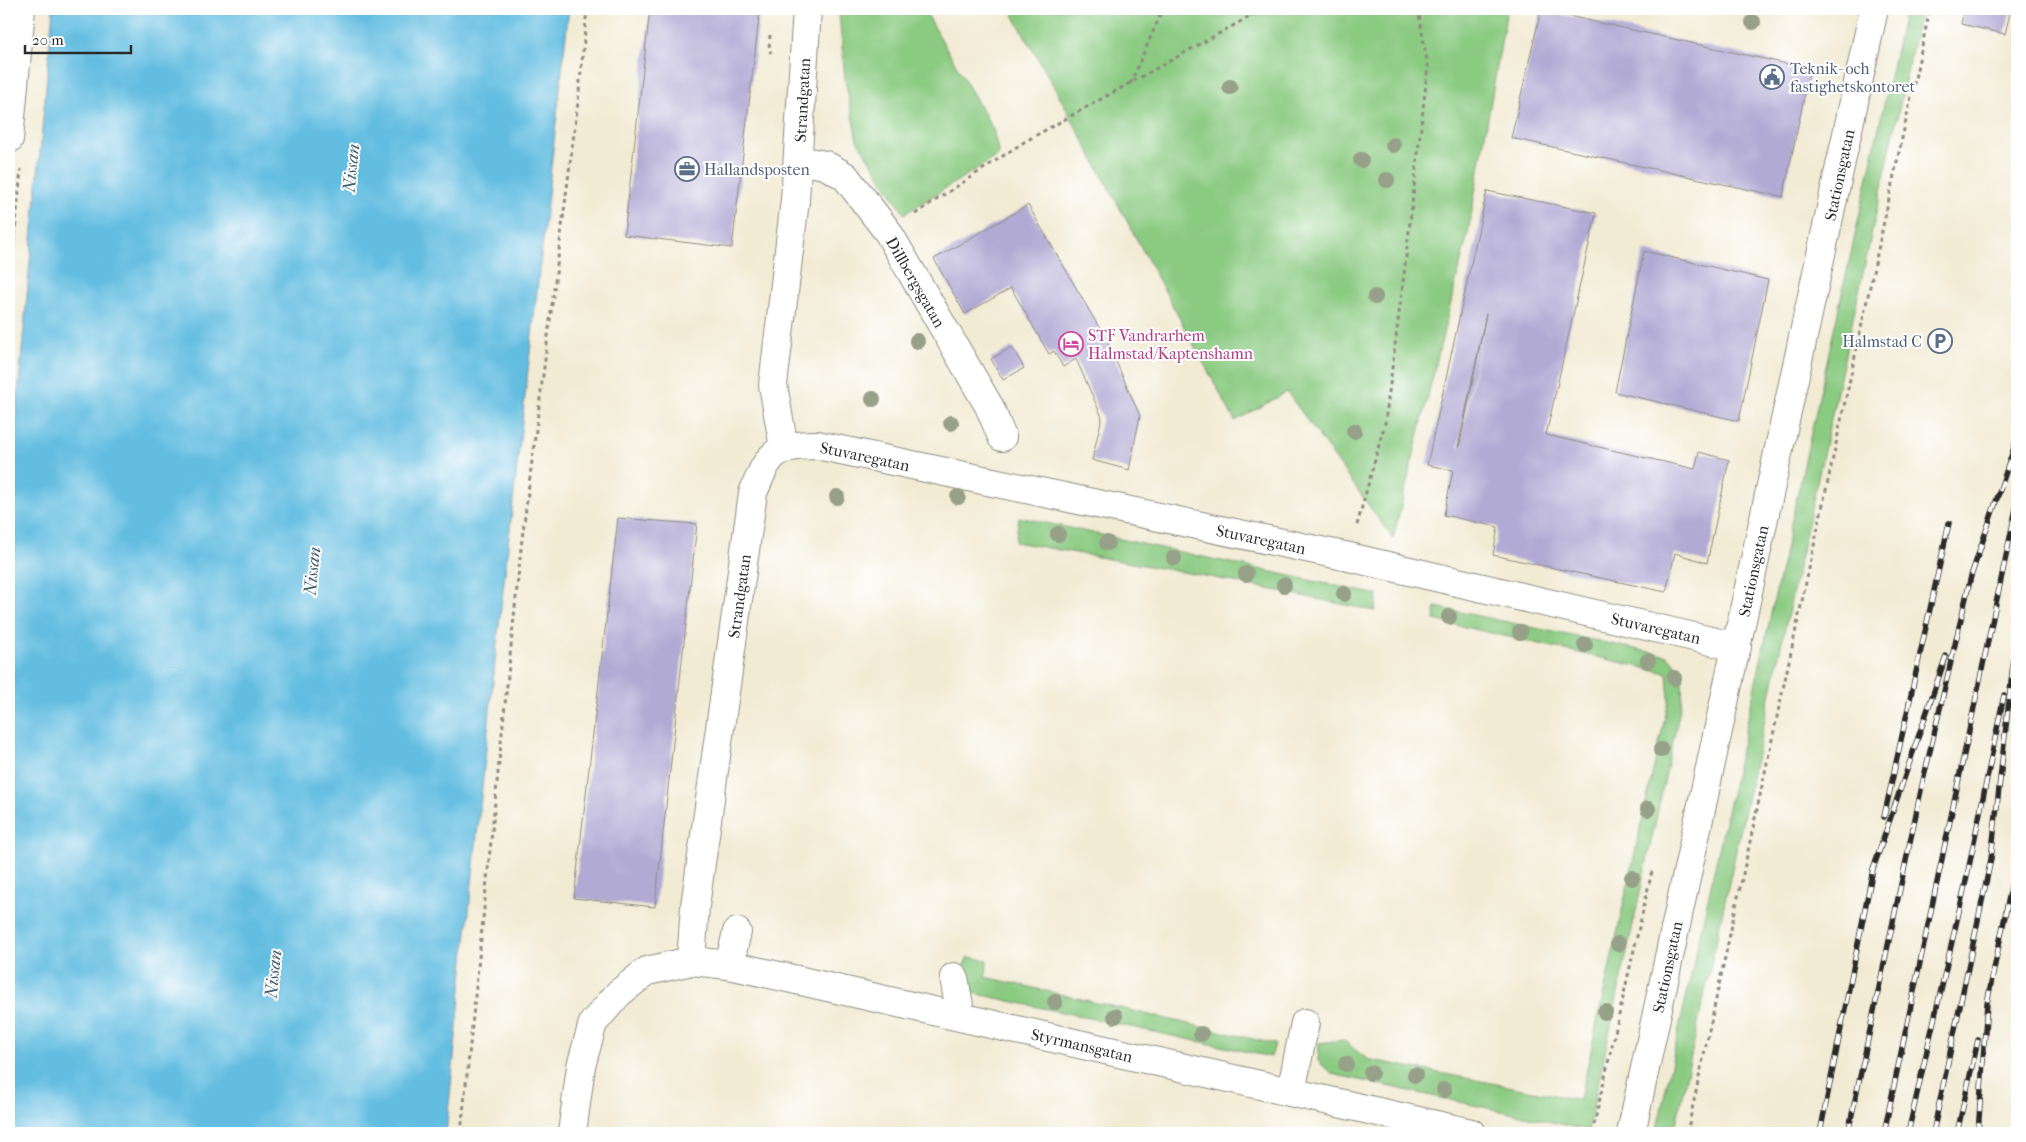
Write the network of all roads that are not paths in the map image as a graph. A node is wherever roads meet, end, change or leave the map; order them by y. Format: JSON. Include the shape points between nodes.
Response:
{"nodes":[{"id":1,"x":21,"y":9,"type":"edge"},
{"id":2,"x":807,"y":9,"type":"edge"},
{"id":3,"x":1874,"y":9,"type":"edge"},
{"id":4,"x":9,"y":139,"type":"edge"},
{"id":5,"x":798,"y":160,"type":"junction"},
{"id":6,"x":1002,"y":437,"type":"dead end"},
{"id":7,"x":784,"y":448,"type":"junction"},
{"id":8,"x":1737,"y":647,"type":"junction"},
{"id":9,"x":737,"y":932,"type":"dead end"},
{"id":10,"x":691,"y":961,"type":"junction"},
{"id":11,"x":729,"y":965,"type":"junction"},
{"id":12,"x":954,"y":977,"type":"dead end"},
{"id":13,"x":961,"y":1017,"type":"junction"},
{"id":14,"x":1305,"y":1023,"type":"dead end"},
{"id":15,"x":1291,"y":1092,"type":"junction"},
{"id":16,"x":572,"y":1133,"type":"edge"},
{"id":17,"x":1471,"y":1133,"type":"edge"},
{"id":18,"x":1631,"y":1133,"type":"edge"}],
"edges":[{"from":1,"to":4,"type":"street"},
{"from":2,"to":5,"type":"street","name":"Strandgatan"},
{"from":3,"to":8,"type":"street","name":"Stationsgatan"},
{"from":5,"to":6,"type":"street","name":"Dillbergsgatan","via":[[825,164],[845,176],[888,232],[989,406]]},
{"from":5,"to":7,"type":"street","name":"Strandgatan","via":[[773,384]]},
{"from":7,"to":8,"type":"street","name":"Stuvaregatan","via":[[818,445],[905,474],[1349,557]]},
{"from":7,"to":10,"type":"street","name":"Strandgatan","via":[[765,462],[753,493],[695,906]]},
{"from":8,"to":18,"type":"street","name":"Stationsgatan"},
{"from":9,"to":11,"type":"street"},
{"from":10,"to":11,"type":"street","name":"Styrmansgatan"},
{"from":10,"to":16,"type":"street","via":[[646,971],[619,993],[593,1023],[581,1066]]},
{"from":11,"to":13,"type":"street","name":"Styrmansgatan"},
{"from":12,"to":13,"type":"street"},
{"from":13,"to":15,"type":"street","name":"Styrmansgatan"},
{"from":14,"to":15,"type":"street"},
{"from":15,"to":17,"type":"street","name":"Styrmansgatan"}]}
